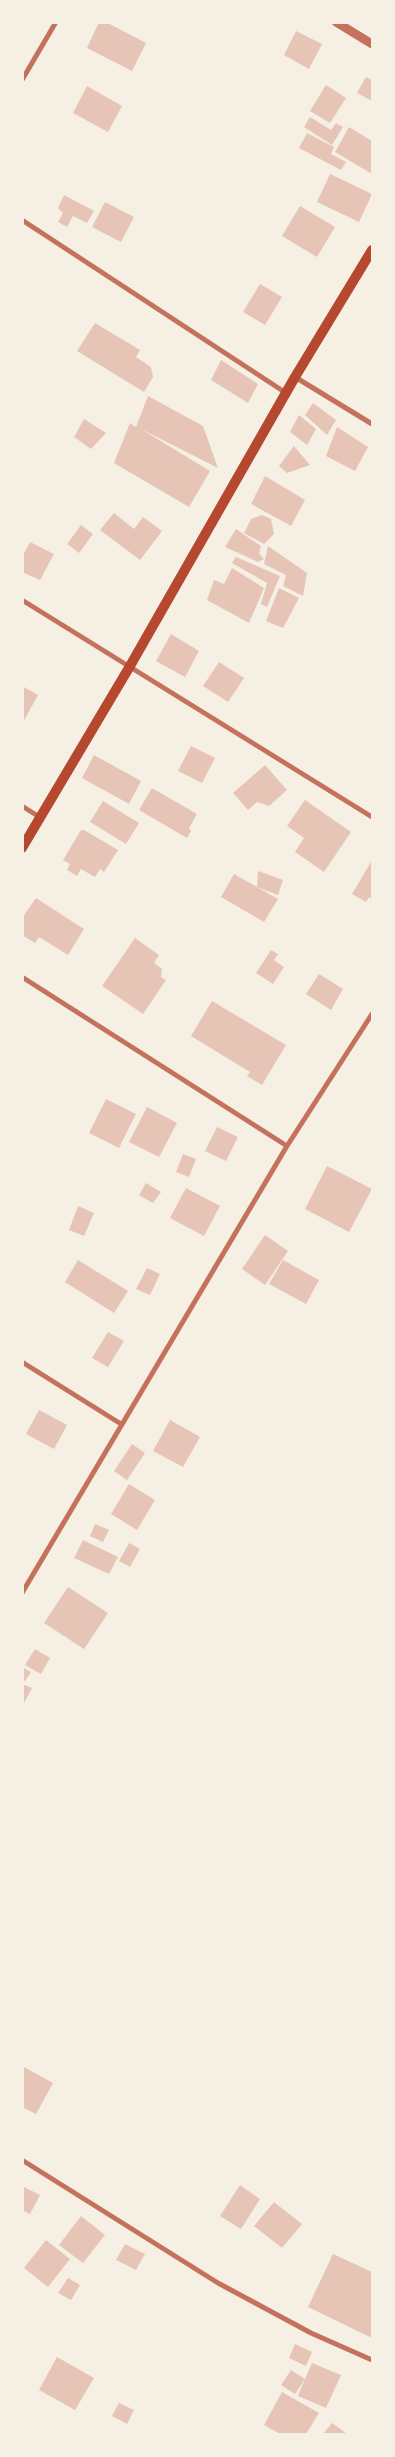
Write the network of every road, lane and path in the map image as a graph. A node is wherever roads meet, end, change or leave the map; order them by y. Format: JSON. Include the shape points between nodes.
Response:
{"nodes":[{"id":1,"x":56,"y":22,"type":"edge"},
{"id":2,"x":336,"y":22,"type":"edge"},
{"id":3,"x":372,"y":44,"type":"edge"},
{"id":4,"x":22,"y":80,"type":"edge"},
{"id":5,"x":22,"y":220,"type":"edge"},
{"id":6,"x":372,"y":250,"type":"edge"},
{"id":7,"x":295,"y":377,"type":"junction"},
{"id":8,"x":286,"y":392,"type":"junction"},
{"id":9,"x":372,"y":424,"type":"edge"},
{"id":10,"x":22,"y":600,"type":"edge"},
{"id":11,"x":130,"y":666,"type":"junction"},
{"id":12,"x":22,"y":806,"type":"edge"},
{"id":13,"x":372,"y":816,"type":"edge"},
{"id":14,"x":40,"y":818,"type":"junction"},
{"id":15,"x":22,"y":848,"type":"edge"},
{"id":16,"x":22,"y":977,"type":"edge"},
{"id":17,"x":372,"y":1014,"type":"edge"},
{"id":18,"x":287,"y":1146,"type":"junction"},
{"id":19,"x":22,"y":1362,"type":"edge"},
{"id":20,"x":121,"y":1424,"type":"junction"},
{"id":21,"x":22,"y":1593,"type":"edge"},
{"id":22,"x":22,"y":2160,"type":"edge"},
{"id":23,"x":372,"y":2360,"type":"edge"}],
"edges":[{"from":1,"to":4,"type":"street"},
{"from":2,"to":3,"type":"street"},
{"from":5,"to":8,"type":"street"},
{"from":6,"to":7,"type":"main road"},
{"from":7,"to":8,"type":"main road"},
{"from":7,"to":9,"type":"street"},
{"from":8,"to":11,"type":"main road"},
{"from":10,"to":11,"type":"street"},
{"from":11,"to":13,"type":"street"},
{"from":11,"to":14,"type":"main road"},
{"from":12,"to":14,"type":"street"},
{"from":14,"to":15,"type":"main road"},
{"from":16,"to":18,"type":"street"},
{"from":17,"to":18,"type":"street"},
{"from":18,"to":20,"type":"street"},
{"from":19,"to":20,"type":"street"},
{"from":20,"to":21,"type":"street"},
{"from":22,"to":23,"type":"street","via":[[218,2283],[311,2333]]}]}
